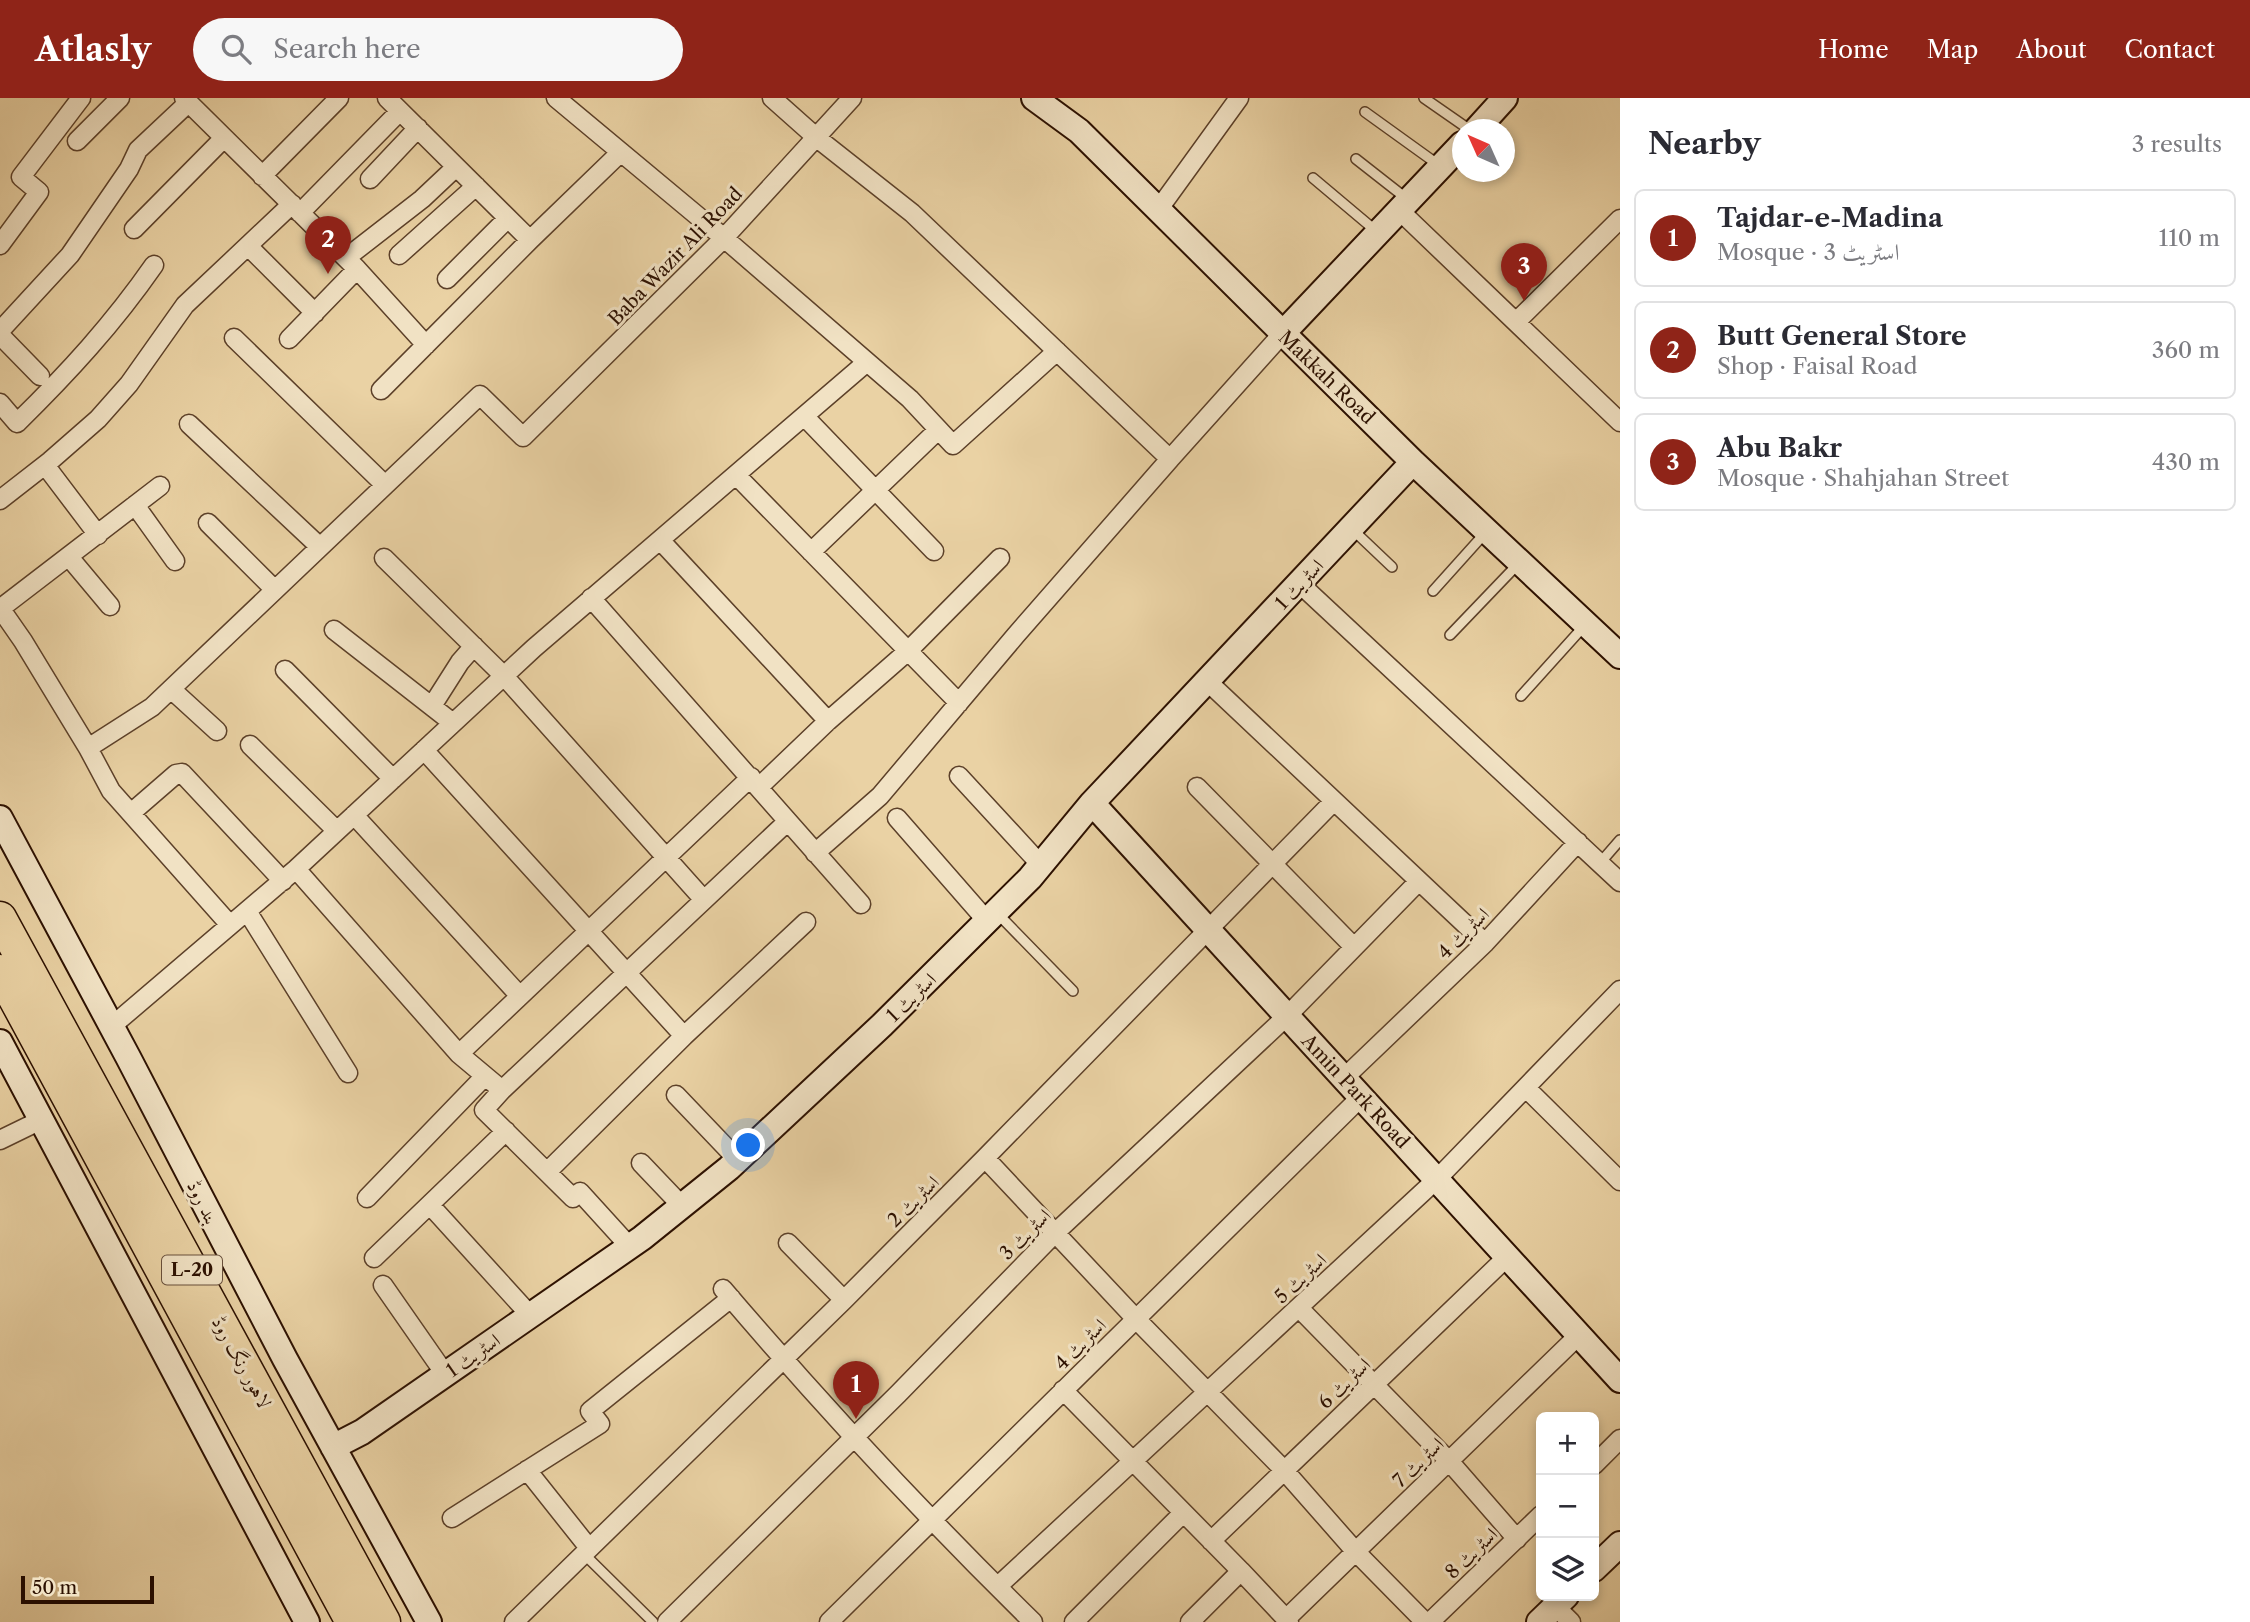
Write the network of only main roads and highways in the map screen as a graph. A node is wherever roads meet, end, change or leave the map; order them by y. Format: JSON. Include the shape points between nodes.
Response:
{"nodes":[{"id":1,"x":0,"y":918,"type":"edge"},
{"id":2,"x":0,"y":971,"type":"edge"},
{"id":3,"x":352,"y":1622,"type":"edge"},
{"id":4,"x":384,"y":1622,"type":"edge"}],
"edges":[{"from":1,"to":4,"type":"highway","name":"لاہور رنگ روڈ","number":"L-20"},
{"from":2,"to":3,"type":"highway","name":"لاہور رنگ روڈ","number":"L-20"}]}
